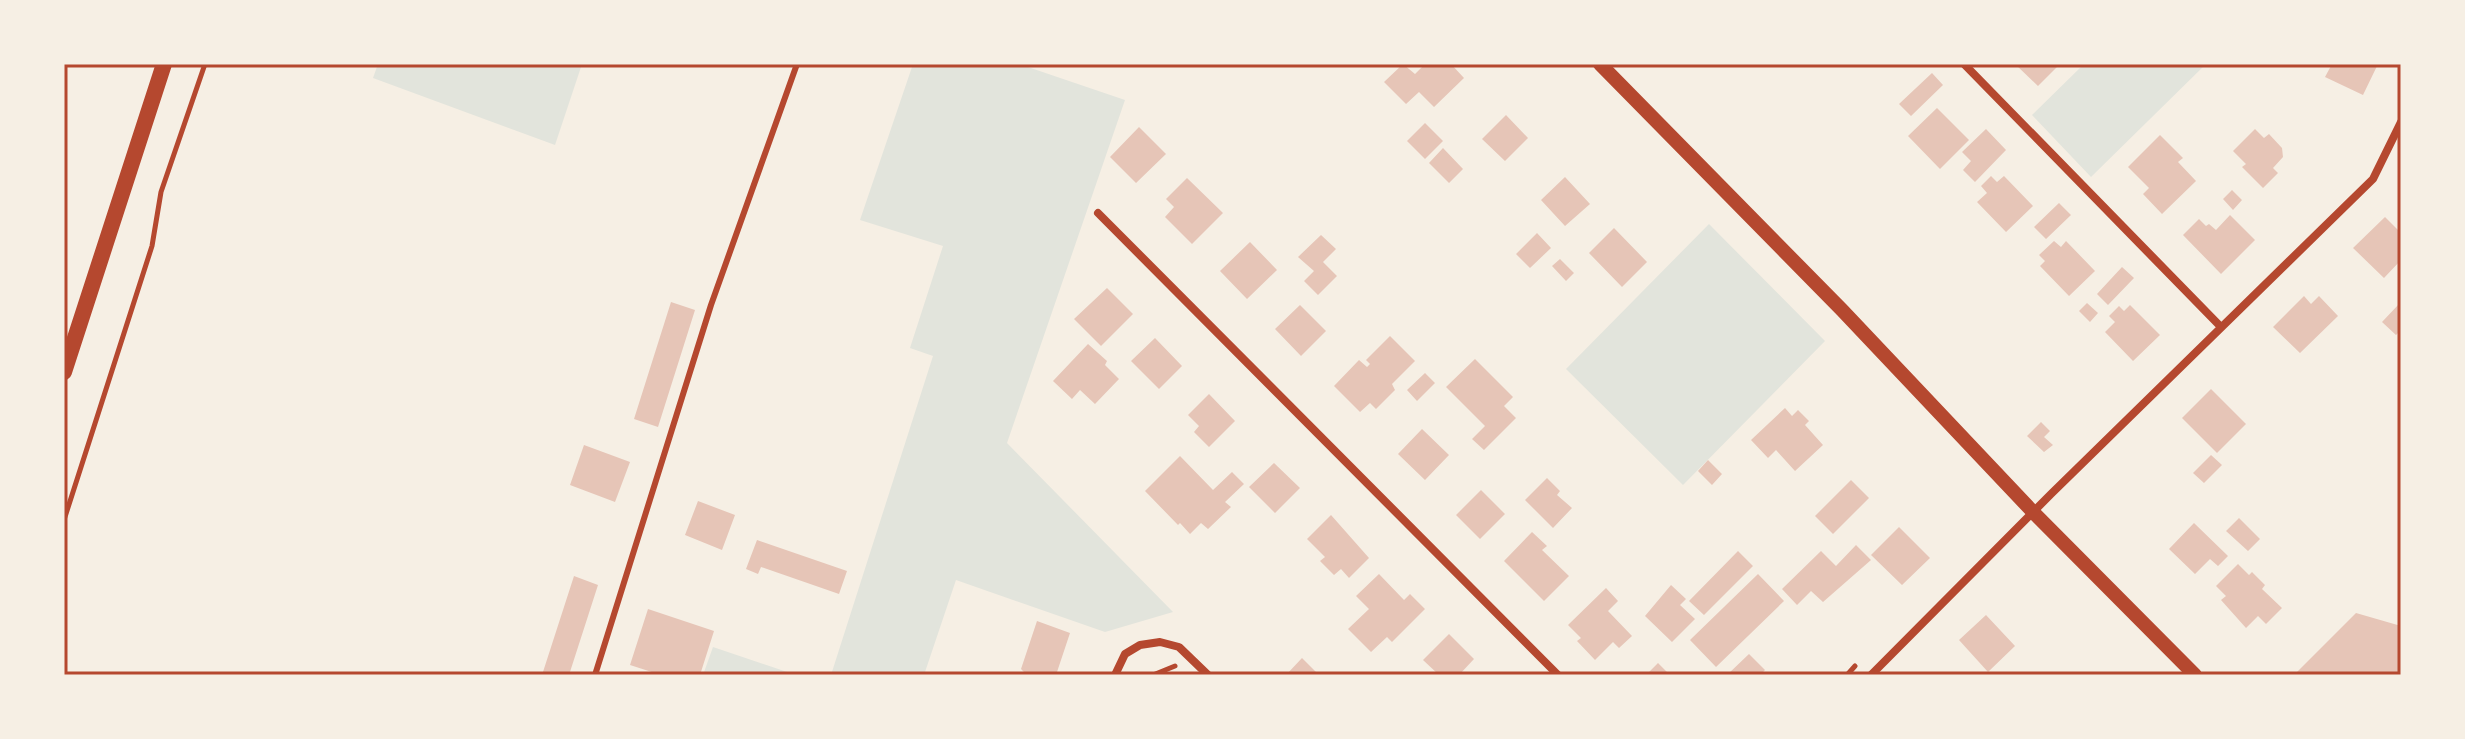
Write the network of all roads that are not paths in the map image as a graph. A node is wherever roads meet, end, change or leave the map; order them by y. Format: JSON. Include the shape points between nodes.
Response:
{"nodes":[{"id":1,"x":164,"y":64,"type":"edge"},
{"id":2,"x":797,"y":64,"type":"edge"},
{"id":3,"x":1600,"y":64,"type":"edge"},
{"id":4,"x":1964,"y":64,"type":"edge"},
{"id":5,"x":2401,"y":122,"type":"edge"},
{"id":6,"x":1098,"y":213,"type":"dead end"},
{"id":7,"x":2221,"y":327,"type":"junction"},
{"id":8,"x":64,"y":372,"type":"edge"},
{"id":9,"x":2033,"y":512,"type":"junction"},
{"id":10,"x":595,"y":675,"type":"edge"},
{"id":11,"x":1115,"y":675,"type":"edge"},
{"id":12,"x":1208,"y":675,"type":"edge"},
{"id":13,"x":1558,"y":675,"type":"edge"},
{"id":14,"x":1871,"y":675,"type":"edge"},
{"id":15,"x":2195,"y":675,"type":"edge"}],
"edges":[{"from":1,"to":8,"type":"main road"},
{"from":2,"to":10,"type":"lane","via":[[711,305]]},
{"from":3,"to":9,"type":"street"},
{"from":4,"to":7,"type":"street"},
{"from":5,"to":7,"type":"street","via":[[2373,179]]},
{"from":6,"to":13,"type":"street"},
{"from":7,"to":9,"type":"street"},
{"from":9,"to":14,"type":"street"},
{"from":9,"to":15,"type":"street"},
{"from":11,"to":12,"type":"street","via":[[1125,654],[1160,642],[1179,647]]}]}
